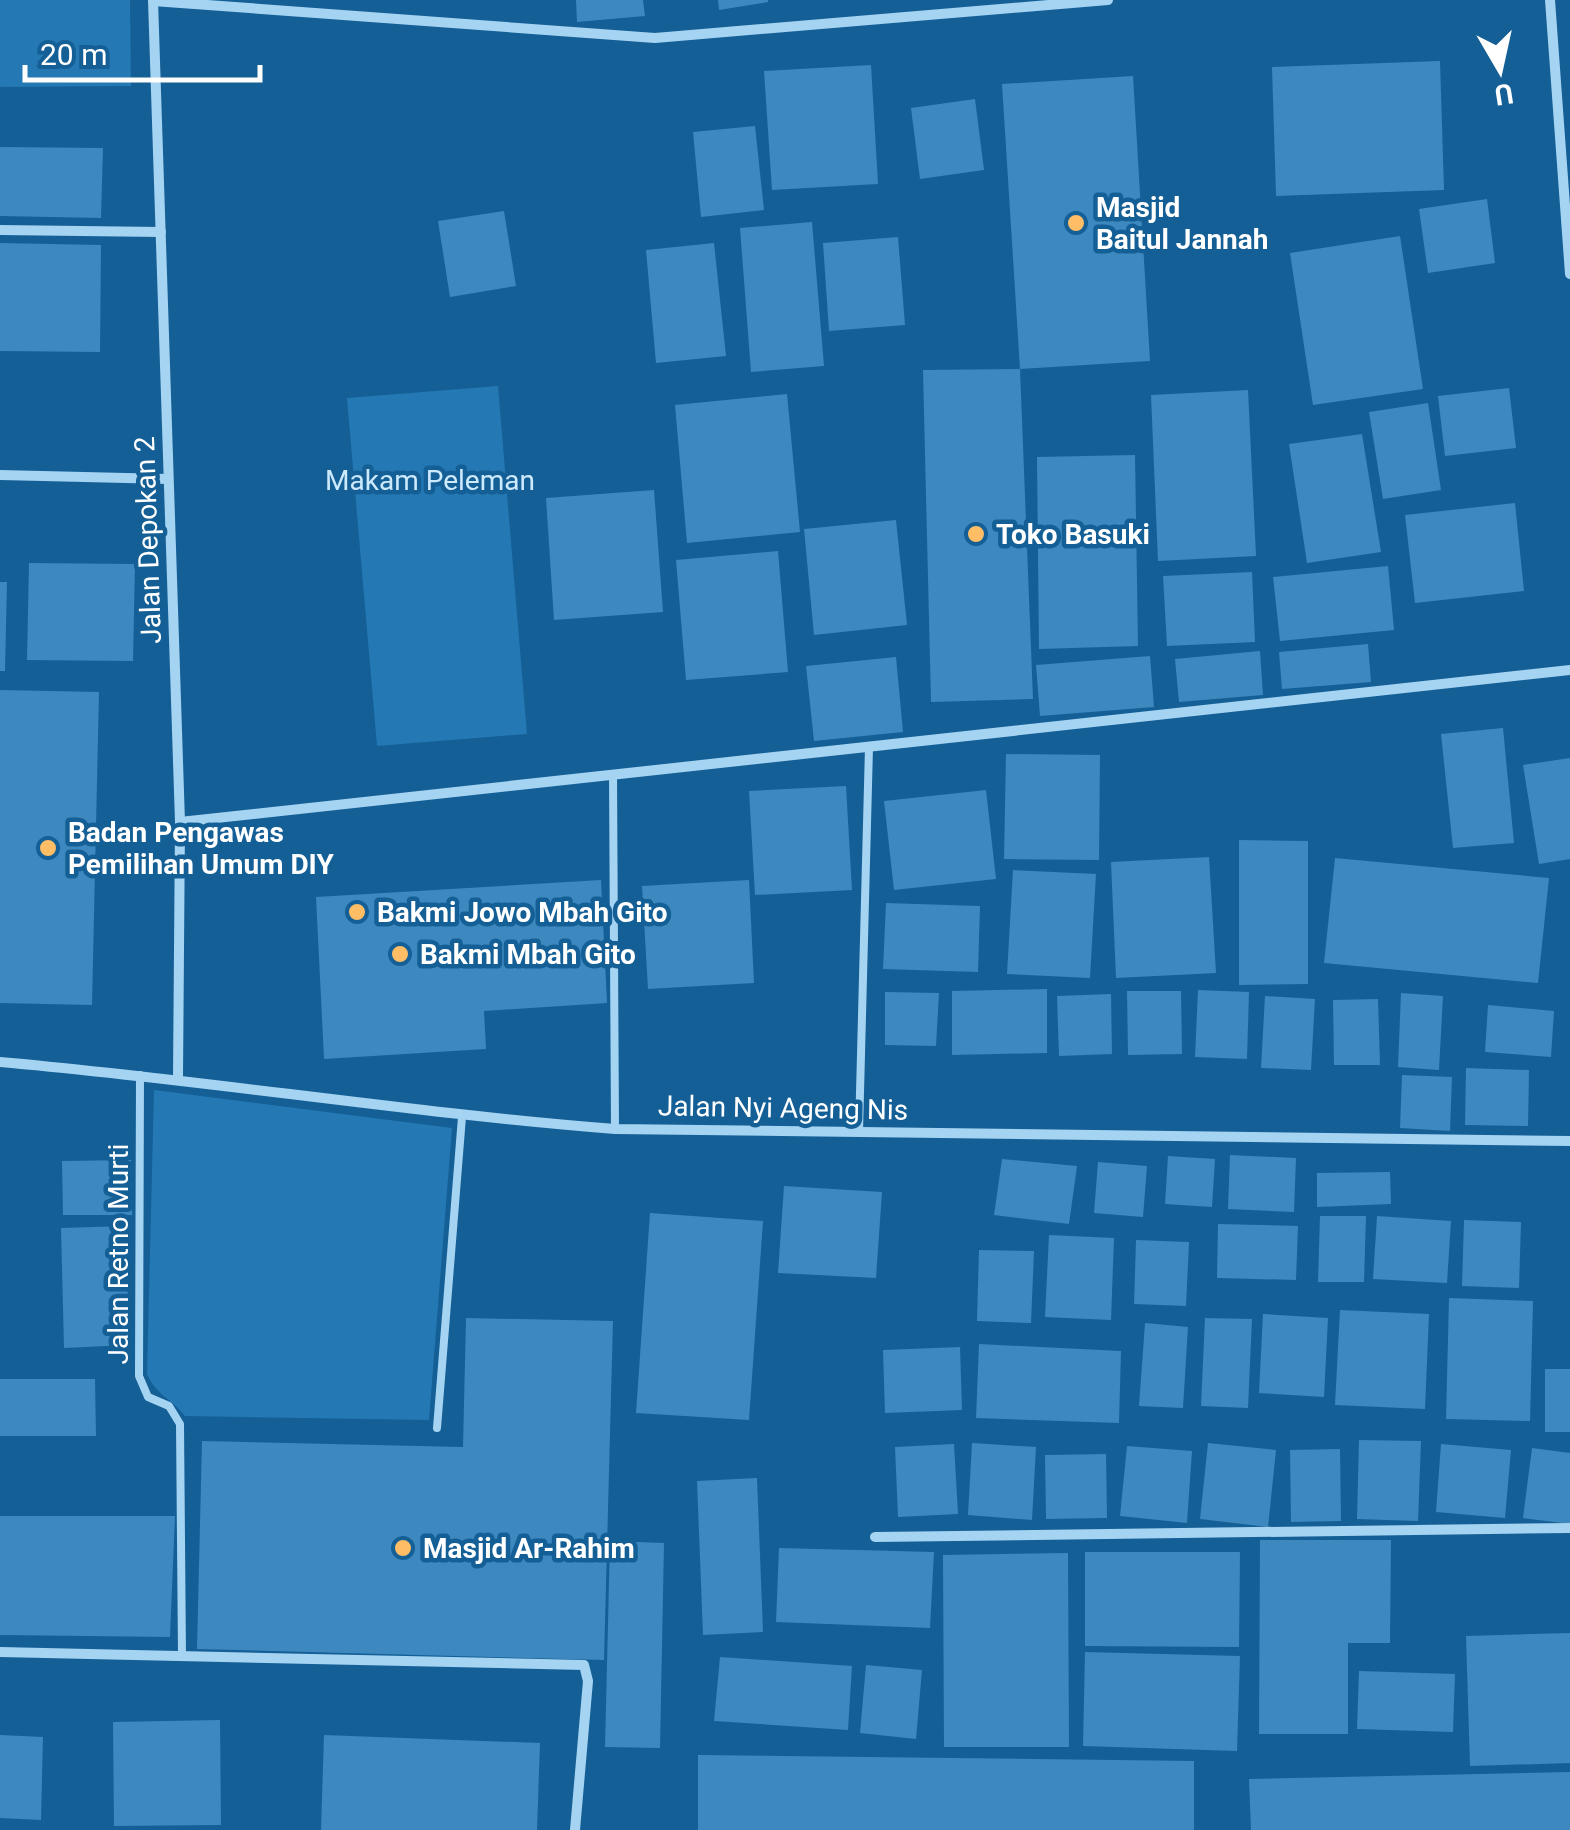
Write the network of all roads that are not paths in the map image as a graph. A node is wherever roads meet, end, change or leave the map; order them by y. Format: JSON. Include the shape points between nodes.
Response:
{"nodes":[{"id":1,"x":1108,"y":0,"type":"edge"},
{"id":2,"x":1550,"y":0,"type":"edge"},
{"id":3,"x":153,"y":1,"type":"edge"},
{"id":4,"x":0,"y":230,"type":"edge"},
{"id":5,"x":161,"y":232,"type":"junction"},
{"id":6,"x":1570,"y":274,"type":"edge"},
{"id":7,"x":0,"y":476,"type":"edge"},
{"id":8,"x":168,"y":479,"type":"junction"},
{"id":9,"x":1570,"y":670,"type":"edge"},
{"id":10,"x":869,"y":747,"type":"junction"},
{"id":11,"x":613,"y":774,"type":"junction"},
{"id":12,"x":180,"y":822,"type":"junction"},
{"id":13,"x":0,"y":1062,"type":"edge"},
{"id":14,"x":140,"y":1075,"type":"junction"},
{"id":15,"x":178,"y":1078,"type":"junction"},
{"id":16,"x":462,"y":1117,"type":"junction"},
{"id":17,"x":616,"y":1129,"type":"junction"},
{"id":18,"x":859,"y":1131,"type":"junction"},
{"id":19,"x":1570,"y":1141,"type":"edge"},
{"id":20,"x":436,"y":1428,"type":"dead end"},
{"id":21,"x":1570,"y":1528,"type":"edge"},
{"id":22,"x":875,"y":1537,"type":"dead end"},
{"id":23,"x":0,"y":1652,"type":"edge"},
{"id":24,"x":182,"y":1656,"type":"junction"},
{"id":25,"x":575,"y":1830,"type":"edge"}],
"edges":[{"from":1,"to":3,"type":"street","via":[[654,38]]},
{"from":2,"to":6,"type":"street"},
{"from":3,"to":5,"type":"street","name":"Jalan Depokan 2"},
{"from":4,"to":5,"type":"street"},
{"from":5,"to":8,"type":"street","name":"Jalan Depokan 2"},
{"from":7,"to":8,"type":"street"},
{"from":8,"to":12,"type":"street","name":"Jalan Depokan 2"},
{"from":9,"to":10,"type":"street"},
{"from":10,"to":11,"type":"street"},
{"from":10,"to":18,"type":"lane"},
{"from":11,"to":12,"type":"street"},
{"from":11,"to":17,"type":"lane"},
{"from":12,"to":15,"type":"street","name":"Jalan Depokan 2"},
{"from":13,"to":14,"type":"street","name":"Jalan Nyi Ageng Nis"},
{"from":14,"to":15,"type":"street","name":"Jalan Nyi Ageng Nis"},
{"from":14,"to":24,"type":"lane","name":"Jalan Retno Murti","via":[[139,1376],[148,1398],[169,1406],[180,1424]]},
{"from":15,"to":16,"type":"street","name":"Jalan Nyi Ageng Nis"},
{"from":16,"to":17,"type":"street","name":"Jalan Nyi Ageng Nis"},
{"from":16,"to":20,"type":"lane"},
{"from":17,"to":18,"type":"street","name":"Jalan Nyi Ageng Nis"},
{"from":18,"to":19,"type":"street","name":"Jalan Nyi Ageng Nis"},
{"from":21,"to":22,"type":"street"},
{"from":23,"to":24,"type":"street"},
{"from":24,"to":25,"type":"street","via":[[584,1665]]}]}
